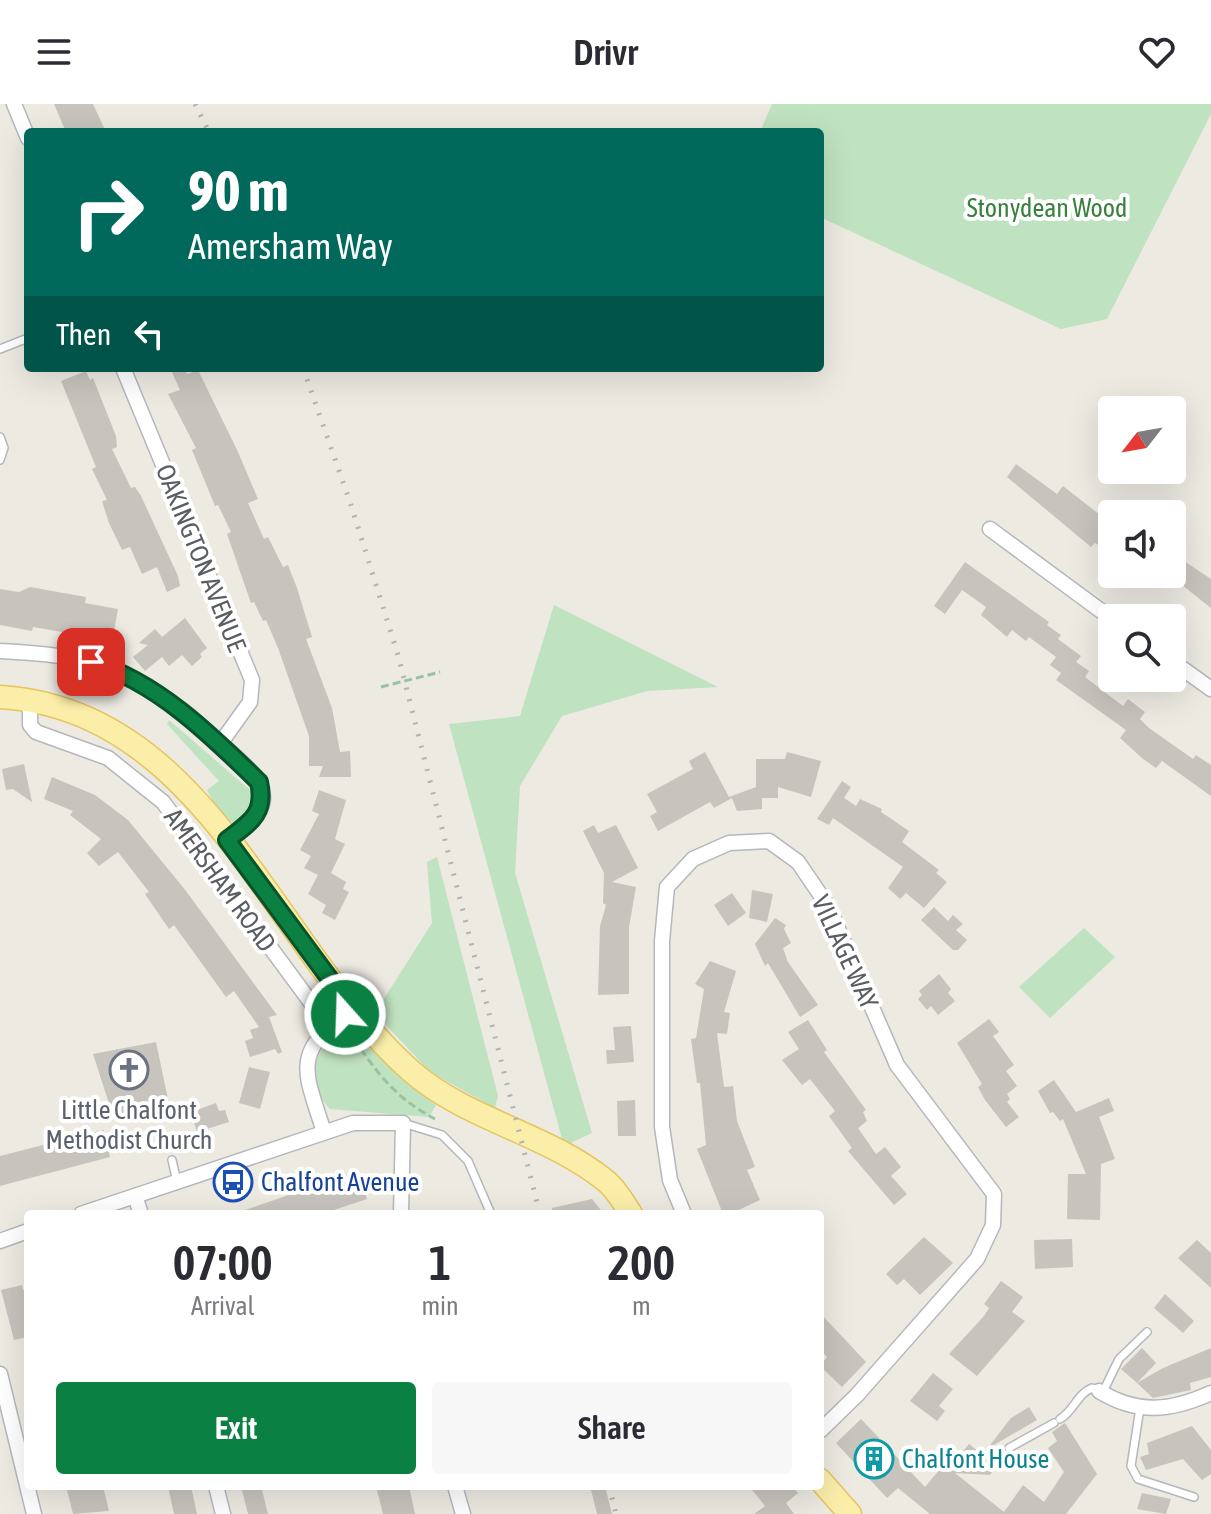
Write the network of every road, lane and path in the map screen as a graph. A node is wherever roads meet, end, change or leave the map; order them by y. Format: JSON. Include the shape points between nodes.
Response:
{"nodes":[{"id":1,"x":14,"y":104,"type":"edge"},
{"id":2,"x":24,"y":128,"type":"edge"},
{"id":3,"x":24,"y":340,"type":"edge"},
{"id":4,"x":0,"y":349,"type":"edge"},
{"id":5,"x":125,"y":372,"type":"edge"},
{"id":6,"x":0,"y":437,"type":"edge"},
{"id":7,"x":0,"y":460,"type":"edge"},
{"id":8,"x":990,"y":529,"type":"dead end"},
{"id":9,"x":1098,"y":609,"type":"edge"},
{"id":10,"x":0,"y":651,"type":"edge"},
{"id":11,"x":1186,"y":671,"type":"edge"},
{"id":12,"x":440,"y":672,"type":"dead end"},
{"id":13,"x":381,"y":687,"type":"dead end"},
{"id":14,"x":1211,"y":689,"type":"edge"},
{"id":15,"x":0,"y":697,"type":"edge"},
{"id":16,"x":30,"y":699,"type":"junction"},
{"id":17,"x":220,"y":744,"type":"junction"},
{"id":18,"x":227,"y":840,"type":"junction"},
{"id":19,"x":352,"y":1009,"type":"junction"},
{"id":20,"x":329,"y":1027,"type":"junction"},
{"id":21,"x":403,"y":1123,"type":"junction"},
{"id":22,"x":324,"y":1132,"type":"junction"},
{"id":23,"x":172,"y":1160,"type":"dead end"},
{"id":24,"x":177,"y":1182,"type":"junction"},
{"id":25,"x":135,"y":1196,"type":"junction"},
{"id":26,"x":93,"y":1210,"type":"edge"},
{"id":27,"x":140,"y":1210,"type":"edge"},
{"id":28,"x":401,"y":1210,"type":"edge"},
{"id":29,"x":489,"y":1210,"type":"edge"},
{"id":30,"x":628,"y":1210,"type":"edge"},
{"id":31,"x":682,"y":1210,"type":"edge"},
{"id":32,"x":24,"y":1232,"type":"edge"},
{"id":33,"x":0,"y":1241,"type":"edge"},
{"id":34,"x":1147,"y":1332,"type":"dead end"},
{"id":35,"x":0,"y":1374,"type":"edge"},
{"id":36,"x":1101,"y":1392,"type":"junction"},
{"id":37,"x":1211,"y":1393,"type":"edge"},
{"id":38,"x":1140,"y":1408,"type":"junction"},
{"id":39,"x":824,"y":1427,"type":"edge"},
{"id":40,"x":1009,"y":1448,"type":"dead end"},
{"id":41,"x":24,"y":1473,"type":"edge"},
{"id":42,"x":824,"y":1485,"type":"edge"},
{"id":43,"x":28,"y":1490,"type":"edge"},
{"id":44,"x":217,"y":1490,"type":"edge"},
{"id":45,"x":456,"y":1490,"type":"edge"},
{"id":46,"x":1194,"y":1497,"type":"dead end"},
{"id":47,"x":34,"y":1514,"type":"edge"},
{"id":48,"x":223,"y":1514,"type":"edge"},
{"id":49,"x":463,"y":1514,"type":"edge"},
{"id":50,"x":850,"y":1514,"type":"edge"}],
"edges":[{"from":1,"to":2,"type":"street"},
{"from":3,"to":4,"type":"lane"},
{"from":5,"to":17,"type":"street","name":"OAKINGTON AVENUE","via":[[252,680],[250,702]]},
{"from":6,"to":7,"type":"lane"},
{"from":8,"to":9,"type":"street"},
{"from":10,"to":17,"type":"street","via":[[62,654],[119,670]]},
{"from":11,"to":14,"type":"street"},
{"from":12,"to":13,"type":"path","bridge":true},
{"from":15,"to":16,"type":"main road","name":"AMERSHAM ROAD"},
{"from":16,"to":18,"type":"main road","name":"AMERSHAM ROAD","via":[[69,709],[114,730],[163,764]]},
{"from":16,"to":20,"type":"street","name":"AMERSHAM ROAD","via":[[30,725],[36,732],[108,758],[163,802]]},
{"from":17,"to":18,"type":"street","via":[[259,782],[263,800],[257,814]]},
{"from":18,"to":19,"type":"main road","name":"AMERSHAM ROAD"},
{"from":19,"to":20,"type":"street"},
{"from":19,"to":30,"type":"main road","name":"AMERSHAM ROAD","via":[[412,1072],[455,1102],[554,1145],[608,1182]]},
{"from":20,"to":22,"type":"street","via":[[310,1049],[305,1072]]},
{"from":21,"to":22,"type":"street","via":[[353,1123]]},
{"from":21,"to":28,"type":"street"},
{"from":21,"to":29,"type":"lane","via":[[442,1135],[468,1161]]},
{"from":22,"to":24,"type":"street"},
{"from":23,"to":24,"type":"lane"},
{"from":24,"to":25,"type":"street"},
{"from":25,"to":26,"type":"street"},
{"from":25,"to":27,"type":"street"},
{"from":31,"to":39,"type":"street","name":"VILLAGE WAY","via":[[670,1180],[662,1127],[667,887],[693,859],[717,848],[769,841],[798,862],[828,906],[897,1065],[994,1194],[993,1225],[977,1259]]},
{"from":32,"to":33,"type":"street"},
{"from":34,"to":36,"type":"lane","via":[[1119,1359]]},
{"from":35,"to":41,"type":"street"},
{"from":36,"to":38,"type":"street"},
{"from":36,"to":40,"type":"lane","via":[[1083,1392],[1069,1414]]},
{"from":37,"to":38,"type":"street","via":[[1180,1407]]},
{"from":38,"to":46,"type":"lane","via":[[1131,1466],[1138,1479]]},
{"from":42,"to":50,"type":"main road"},
{"from":43,"to":47,"type":"street"},
{"from":44,"to":48,"type":"street"},
{"from":45,"to":49,"type":"street"}]}
